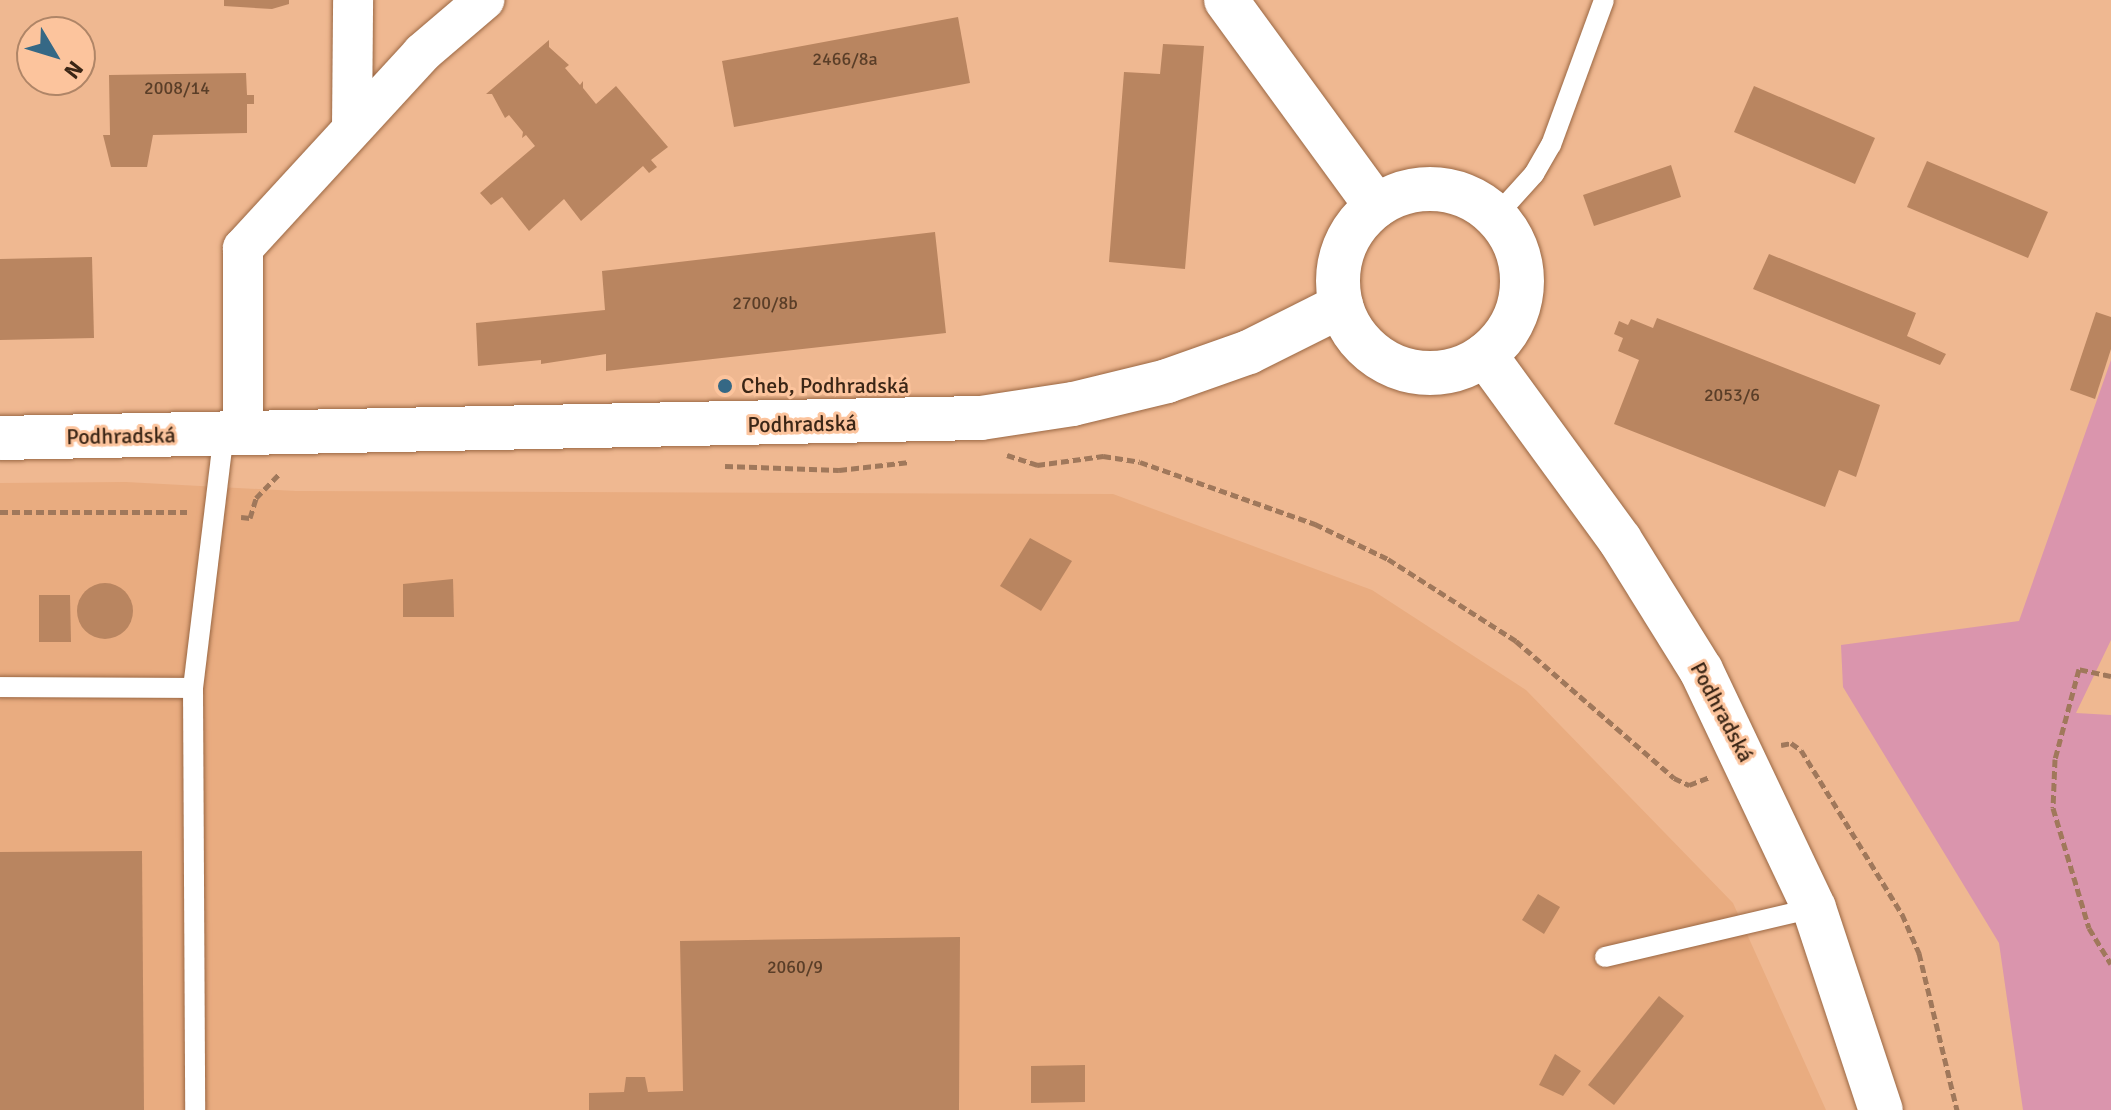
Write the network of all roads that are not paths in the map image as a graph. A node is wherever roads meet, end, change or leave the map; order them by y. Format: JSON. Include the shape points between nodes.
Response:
{"nodes":[{"id":1,"x":353,"y":0,"type":"edge"},
{"id":2,"x":484,"y":0,"type":"edge"},
{"id":3,"x":1226,"y":0,"type":"edge"},
{"id":4,"x":1604,"y":0,"type":"edge"},
{"id":5,"x":352,"y":127,"type":"junction"},
{"id":6,"x":1376,"y":206,"type":"junction"},
{"id":7,"x":1496,"y":216,"type":"junction"},
{"id":8,"x":1341,"y":306,"type":"junction"},
{"id":9,"x":1485,"y":355,"type":"junction"},
{"id":10,"x":233,"y":433,"type":"junction"},
{"id":11,"x":0,"y":438,"type":"edge"},
{"id":12,"x":0,"y":687,"type":"edge"},
{"id":13,"x":193,"y":688,"type":"junction"},
{"id":14,"x":1814,"y":908,"type":"junction"},
{"id":15,"x":1605,"y":957,"type":"dead end"},
{"id":16,"x":195,"y":1110,"type":"edge"},
{"id":17,"x":1881,"y":1110,"type":"edge"}],
"edges":[{"from":1,"to":5,"type":"street"},
{"from":2,"to":5,"type":"street","via":[[422,53]]},
{"from":3,"to":6,"type":"main road"},
{"from":4,"to":7,"type":"lane","via":[[1551,145],[1534,174]]},
{"from":5,"to":10,"type":"street","via":[[243,248]]},
{"from":6,"to":7,"type":"main road","via":[[1429,188],[1466,195]]},
{"from":6,"to":8,"type":"main road","via":[[1342,250]]},
{"from":7,"to":9,"type":"main road","via":[[1517,249],[1522,288],[1511,326]]},
{"from":8,"to":9,"type":"main road","via":[[1360,341],[1391,365],[1429,373],[1449,371]]},
{"from":8,"to":10,"type":"main road","name":"Podhradská","via":[[1249,352],[1167,381],[1073,404],[981,418]]},
{"from":9,"to":14,"type":"main road","name":"Podhradská","via":[[1620,540],[1701,670]]},
{"from":10,"to":11,"type":"main road","name":"Podhradská"},
{"from":10,"to":13,"type":"lane","via":[[214,514]]},
{"from":12,"to":13,"type":"lane"},
{"from":13,"to":16,"type":"lane"},
{"from":14,"to":15,"type":"lane"},
{"from":14,"to":17,"type":"main road","name":"Podhradská"}]}
